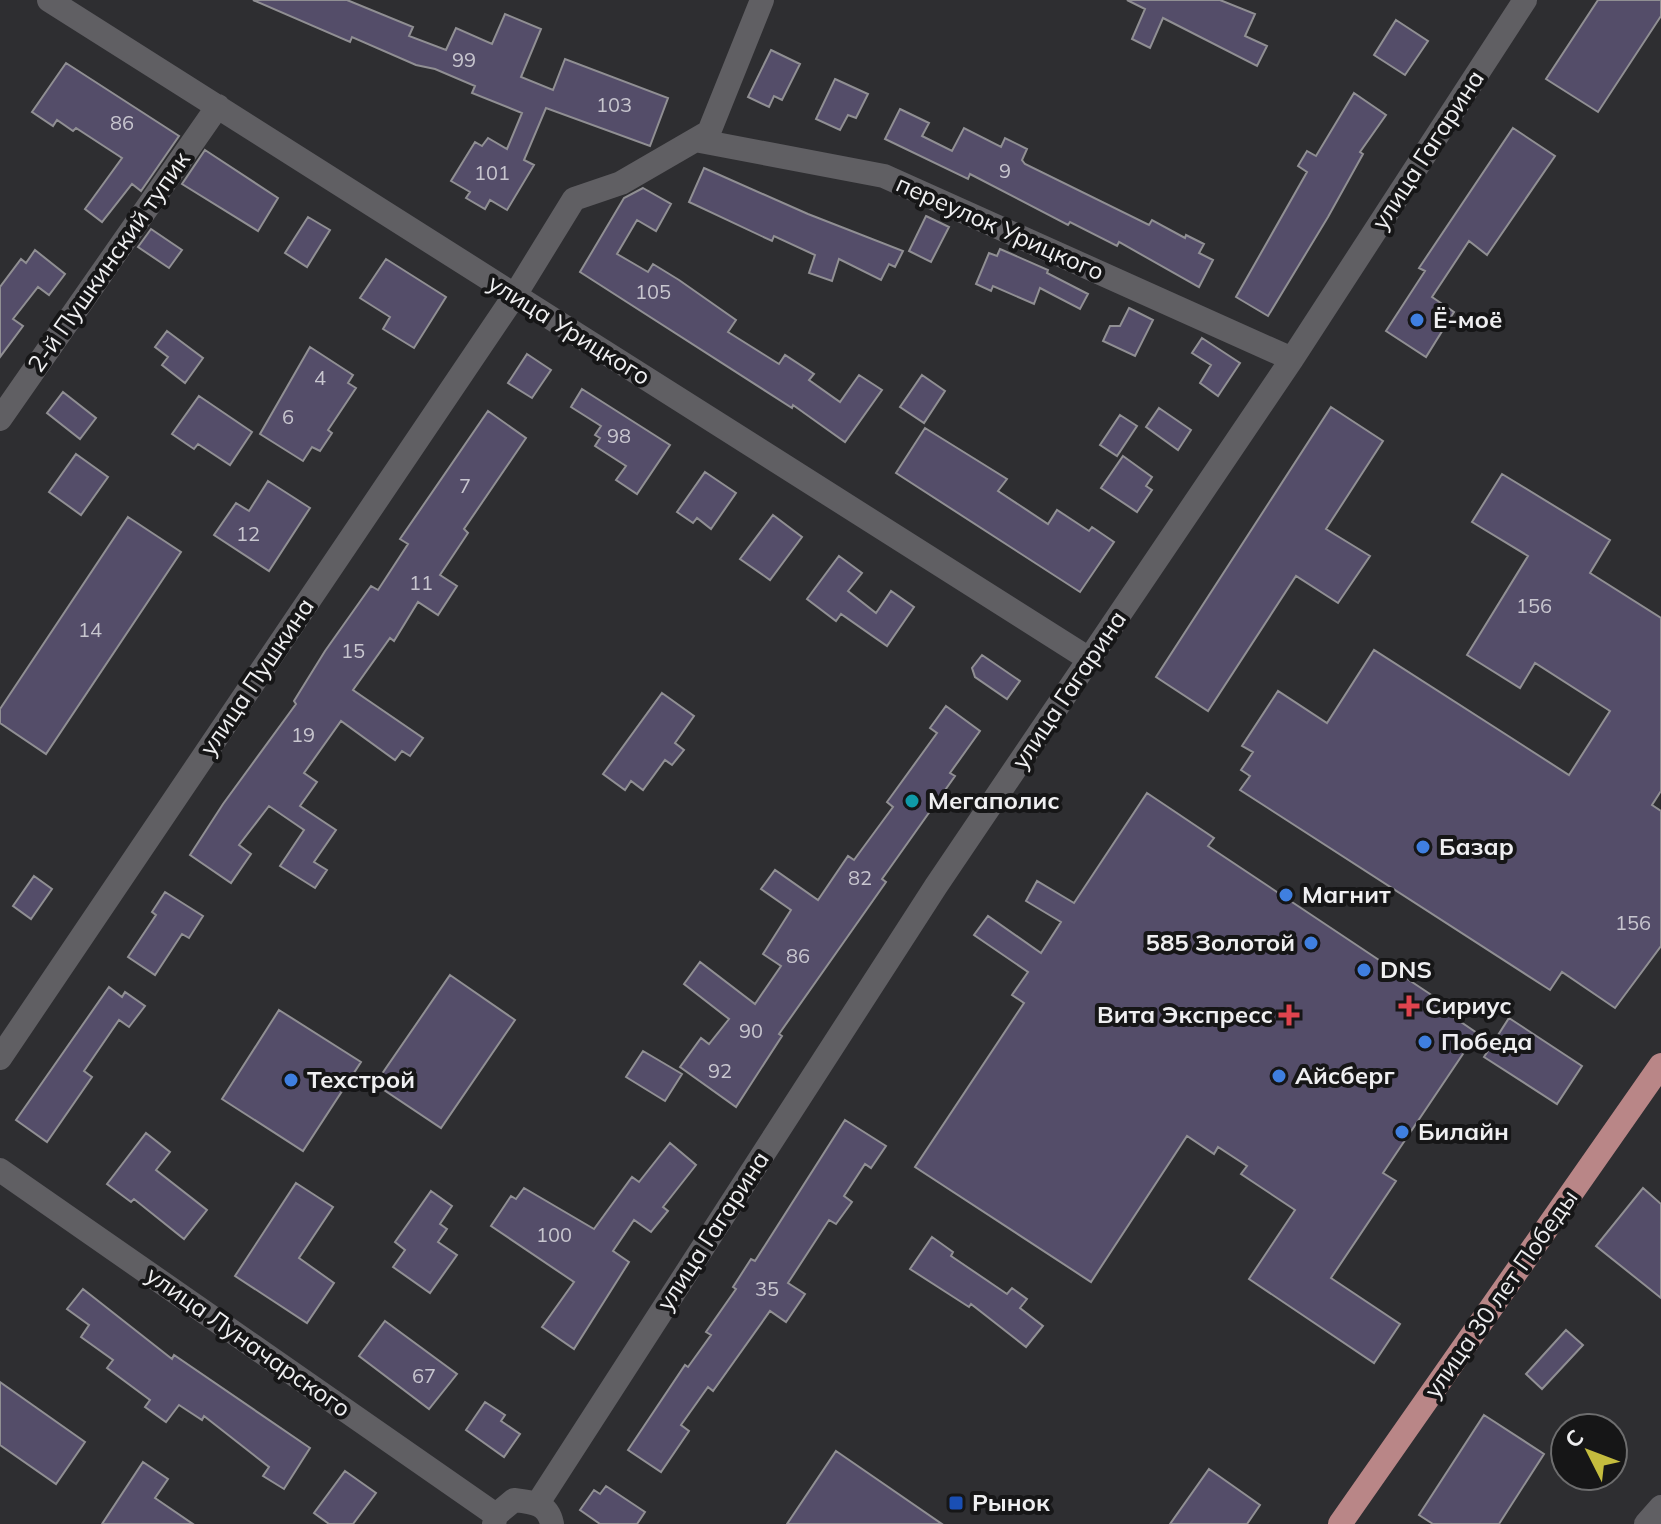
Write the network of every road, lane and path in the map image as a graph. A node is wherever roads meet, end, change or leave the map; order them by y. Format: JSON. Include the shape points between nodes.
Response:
{"nodes":[{"id":1,"x":49,"y":0,"type":"edge"},
{"id":2,"x":762,"y":0,"type":"edge"},
{"id":3,"x":1525,"y":0,"type":"edge"},
{"id":4,"x":218,"y":106,"type":"junction"},
{"id":5,"x":695,"y":140,"type":"junction"},
{"id":6,"x":515,"y":295,"type":"junction"},
{"id":7,"x":1292,"y":359,"type":"junction"},
{"id":8,"x":0,"y":419,"type":"edge"},
{"id":9,"x":1089,"y":659,"type":"junction"},
{"id":10,"x":0,"y":1058,"type":"edge"},
{"id":11,"x":1661,"y":1065,"type":"edge"},
{"id":12,"x":0,"y":1170,"type":"edge"},
{"id":13,"x":538,"y":1503,"type":"junction"},
{"id":14,"x":1661,"y":1507,"type":"edge"},
{"id":15,"x":495,"y":1520,"type":"edge"},
{"id":16,"x":552,"y":1524,"type":"edge"},
{"id":17,"x":1340,"y":1524,"type":"edge"},
{"id":18,"x":1646,"y":1524,"type":"edge"}],
"edges":[{"from":1,"to":4,"type":"street","name":"улица Урицкого"},
{"from":2,"to":5,"type":"street","via":[[709,132]]},
{"from":3,"to":7,"type":"street","name":"улица Гагарина"},
{"from":4,"to":6,"type":"street","name":"улица Урицкого"},
{"from":4,"to":8,"type":"street","name":"2-й Пушкинский тупик"},
{"from":5,"to":6,"type":"street","name":"улица Пушкина","via":[[621,183],[574,199]]},
{"from":5,"to":7,"type":"street","name":"переулок Урицкого","via":[[884,176]]},
{"from":6,"to":9,"type":"street","name":"улица Урицкого"},
{"from":6,"to":10,"type":"street","name":"улица Пушкина"},
{"from":7,"to":9,"type":"street","name":"улица Гагарина"},
{"from":9,"to":13,"type":"street","name":"улица Гагарина"},
{"from":11,"to":17,"type":"main road","name":"улица 30 лет Победы"},
{"from":12,"to":15,"type":"street","name":"улица Луначарского"},
{"from":13,"to":15,"type":"street","via":[[514,1500]]},
{"from":13,"to":16,"type":"street"},
{"from":14,"to":18,"type":"street"}]}
